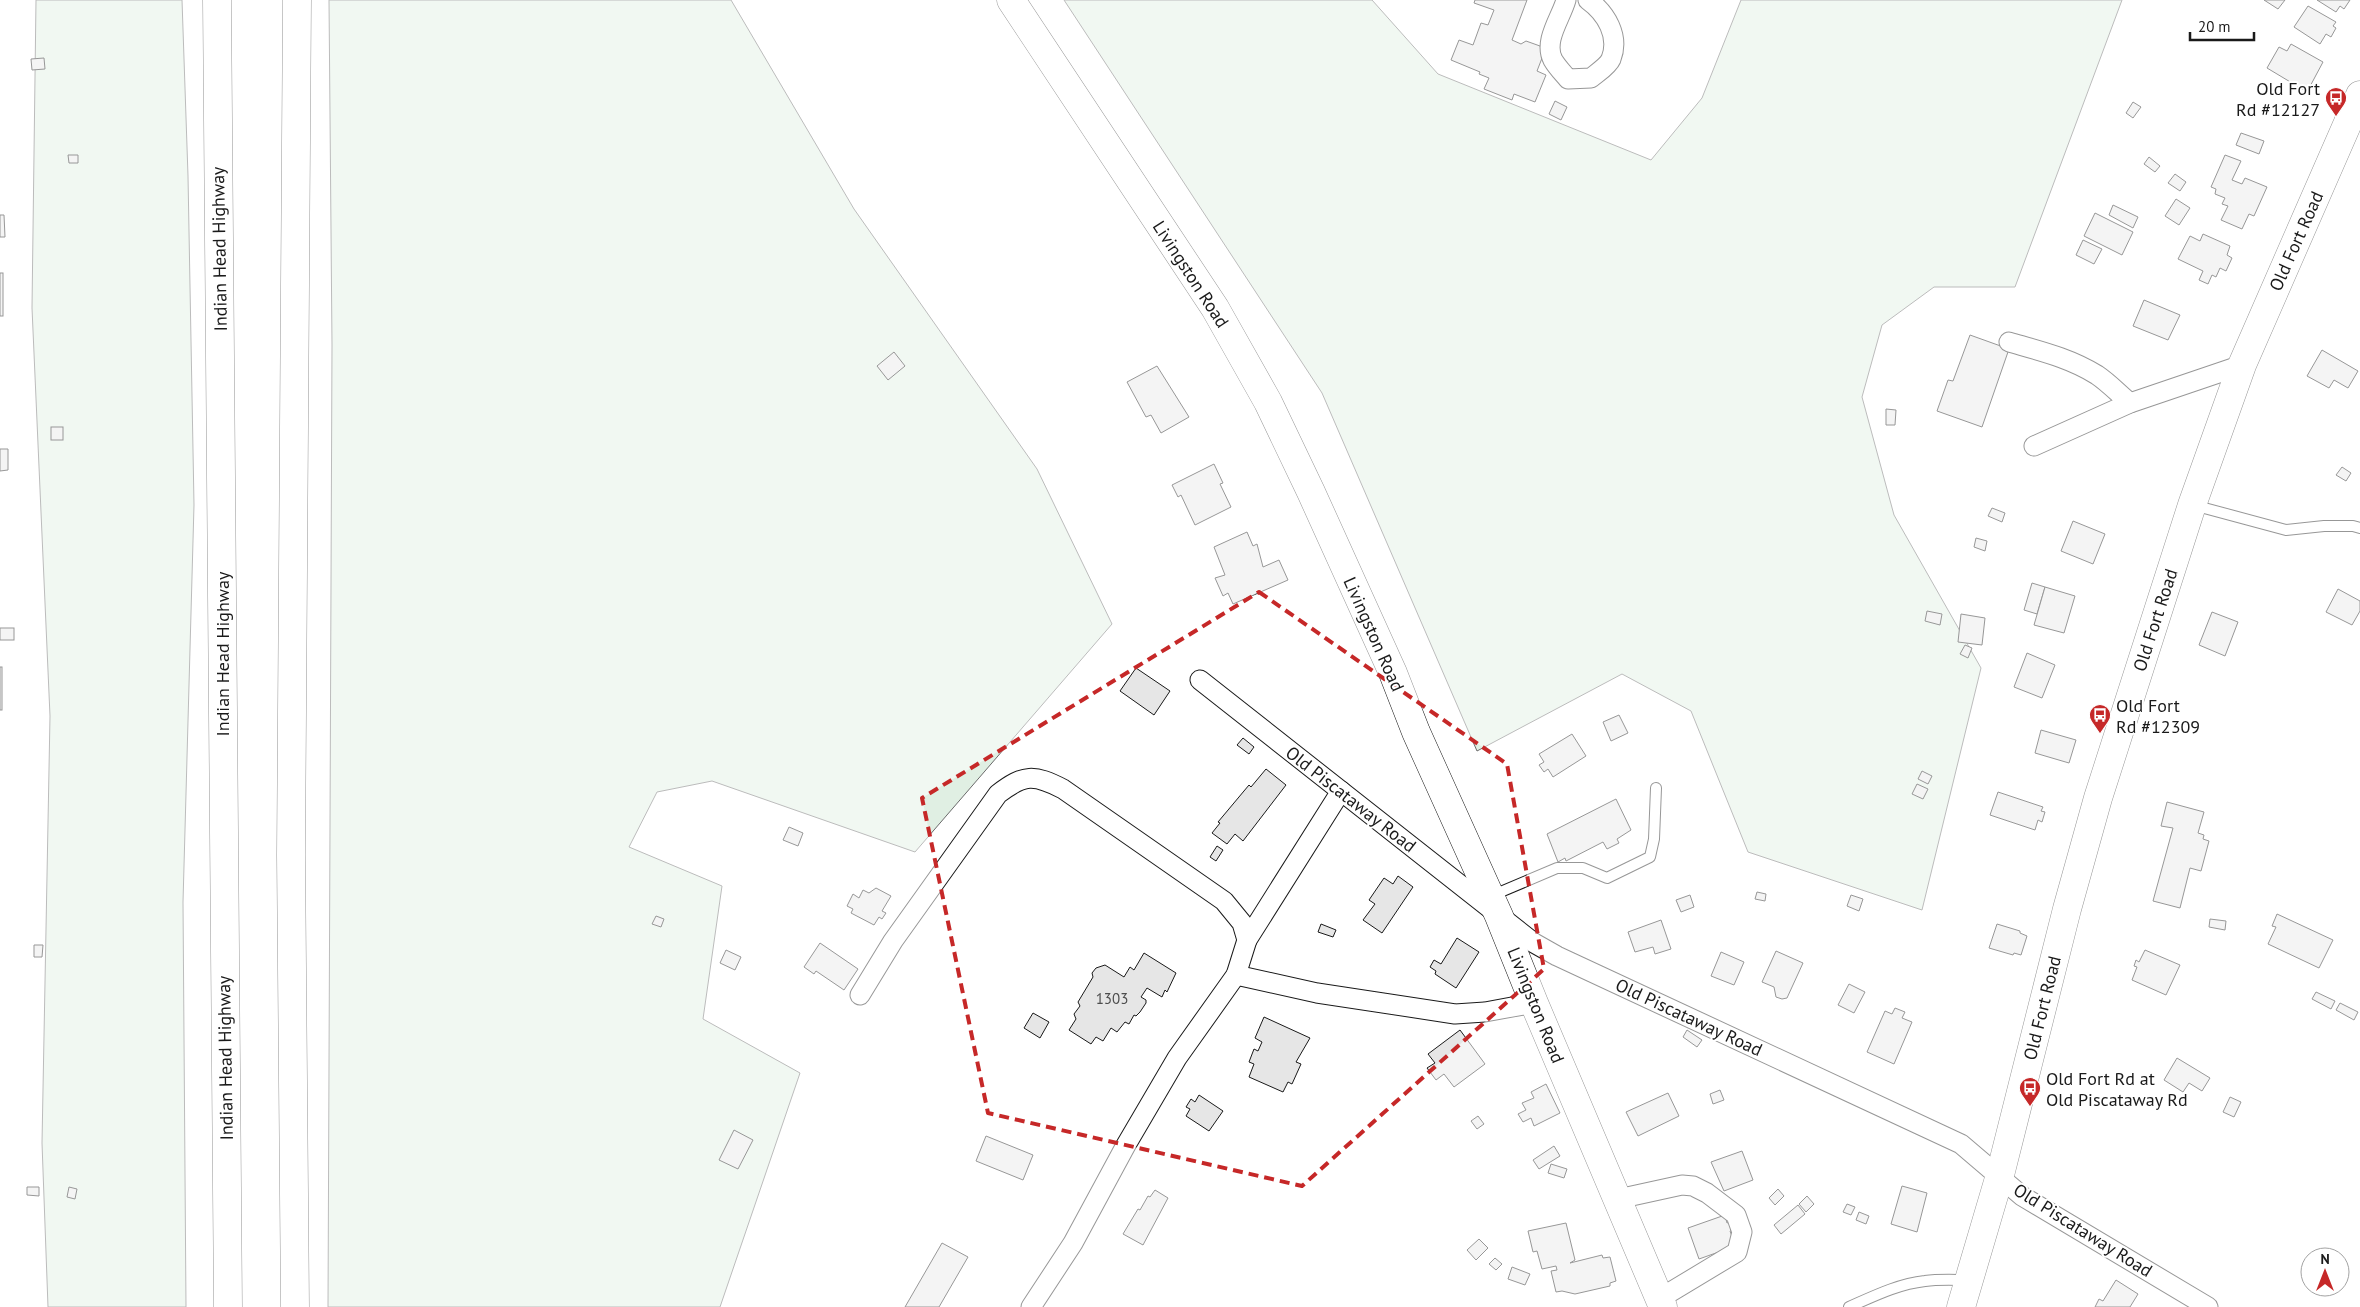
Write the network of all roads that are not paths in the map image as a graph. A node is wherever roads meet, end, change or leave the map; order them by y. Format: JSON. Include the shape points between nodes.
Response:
{"nodes":[{"id":1,"x":217,"y":0,"type":"edge"},
{"id":2,"x":297,"y":0,"type":"edge"},
{"id":3,"x":1011,"y":0,"type":"edge"},
{"id":4,"x":1566,"y":0,"type":"edge"},
{"id":5,"x":1588,"y":0,"type":"edge"},
{"id":6,"x":2360,"y":95,"type":"edge"},
{"id":7,"x":2009,"y":342,"type":"dead end"},
{"id":8,"x":2242,"y":365,"type":"junction"},
{"id":9,"x":2130,"y":403,"type":"junction"},
{"id":10,"x":2034,"y":446,"type":"dead end"},
{"id":11,"x":2192,"y":505,"type":"junction"},
{"id":12,"x":2360,"y":528,"type":"edge"},
{"id":13,"x":1200,"y":680,"type":"dead end"},
{"id":14,"x":1656,"y":788,"type":"dead end"},
{"id":15,"x":1341,"y":791,"type":"junction"},
{"id":16,"x":1495,"y":906,"type":"junction"},
{"id":17,"x":1246,"y":940,"type":"junction"},
{"id":18,"x":1236,"y":975,"type":"junction"},
{"id":19,"x":860,"y":996,"type":"dead end"},
{"id":20,"x":1534,"y":1003,"type":"junction"},
{"id":21,"x":2000,"y":1175,"type":"junction"},
{"id":22,"x":1618,"y":1199,"type":"junction"},
{"id":23,"x":1969,"y":1280,"type":"junction"},
{"id":24,"x":1661,"y":1303,"type":"edge"},
{"id":25,"x":228,"y":1307,"type":"edge"},
{"id":26,"x":295,"y":1307,"type":"edge"},
{"id":27,"x":1031,"y":1307,"type":"edge"},
{"id":28,"x":1849,"y":1307,"type":"edge"},
{"id":29,"x":1961,"y":1307,"type":"edge"},
{"id":30,"x":2208,"y":1307,"type":"edge"}],
"edges":[{"from":1,"to":25,"type":"main road","name":"Indian Head Highway"},
{"from":2,"to":26,"type":"main road","via":[[291,855]]},
{"from":3,"to":16,"type":"main road","name":"Livingston Road","via":[[1215,308],[1268,402],[1328,528]]},
{"from":4,"to":5,"type":"street","via":[[1551,37],[1550,49],[1552,59],[1568,79],[1591,78],[1611,60],[1613,49],[1609,22],[1604,13]]},
{"from":6,"to":8,"type":"main road","name":"Old Fort Road"},
{"from":7,"to":9,"type":"street","via":[[2078,365],[2099,376]]},
{"from":8,"to":9,"type":"street"},
{"from":8,"to":11,"type":"main road","name":"Old Fort Road"},
{"from":9,"to":10,"type":"street"},
{"from":11,"to":12,"type":"lane","via":[[2286,530],[2324,526]]},
{"from":11,"to":21,"type":"main road","name":"Old Fort Road","via":[[2098,798]]},
{"from":13,"to":15,"type":"street","name":"Old Piscataway Road"},
{"from":14,"to":16,"type":"lane","via":[[1650,857],[1607,878],[1583,868],[1557,868]]},
{"from":15,"to":16,"type":"street","name":"Old Piscataway Road"},
{"from":15,"to":17,"type":"street"},
{"from":16,"to":20,"type":"main road","name":"Livingston Road"},
{"from":16,"to":21,"type":"street","name":"Old Piscataway Road","via":[[1534,943],[1557,956],[1961,1144]]},
{"from":17,"to":18,"type":"street"},
{"from":17,"to":19,"type":"street","via":[[1242,923],[1224,901],[1063,789],[1048,781],[1028,777],[1014,782],[998,794],[893,940]]},
{"from":18,"to":20,"type":"street","via":[[1317,993],[1455,1014]]},
{"from":18,"to":27,"type":"street","via":[[1177,1058],[1073,1242]]},
{"from":20,"to":22,"type":"main road","name":"Livingston Road"},
{"from":21,"to":23,"type":"main road","name":"Old Fort Road"},
{"from":21,"to":30,"type":"street","name":"Old Piscataway Road","via":[[2022,1196]]},
{"from":22,"to":24,"type":"main road","name":"Livingston Road"},
{"from":22,"to":24,"type":"street","via":[[1682,1185],[1693,1186],[1708,1192],[1736,1215],[1742,1232],[1737,1252]]},
{"from":23,"to":28,"type":"lane","via":[[1926,1280],[1886,1290]]},
{"from":23,"to":29,"type":"main road","name":"Old Fort Road"}]}
